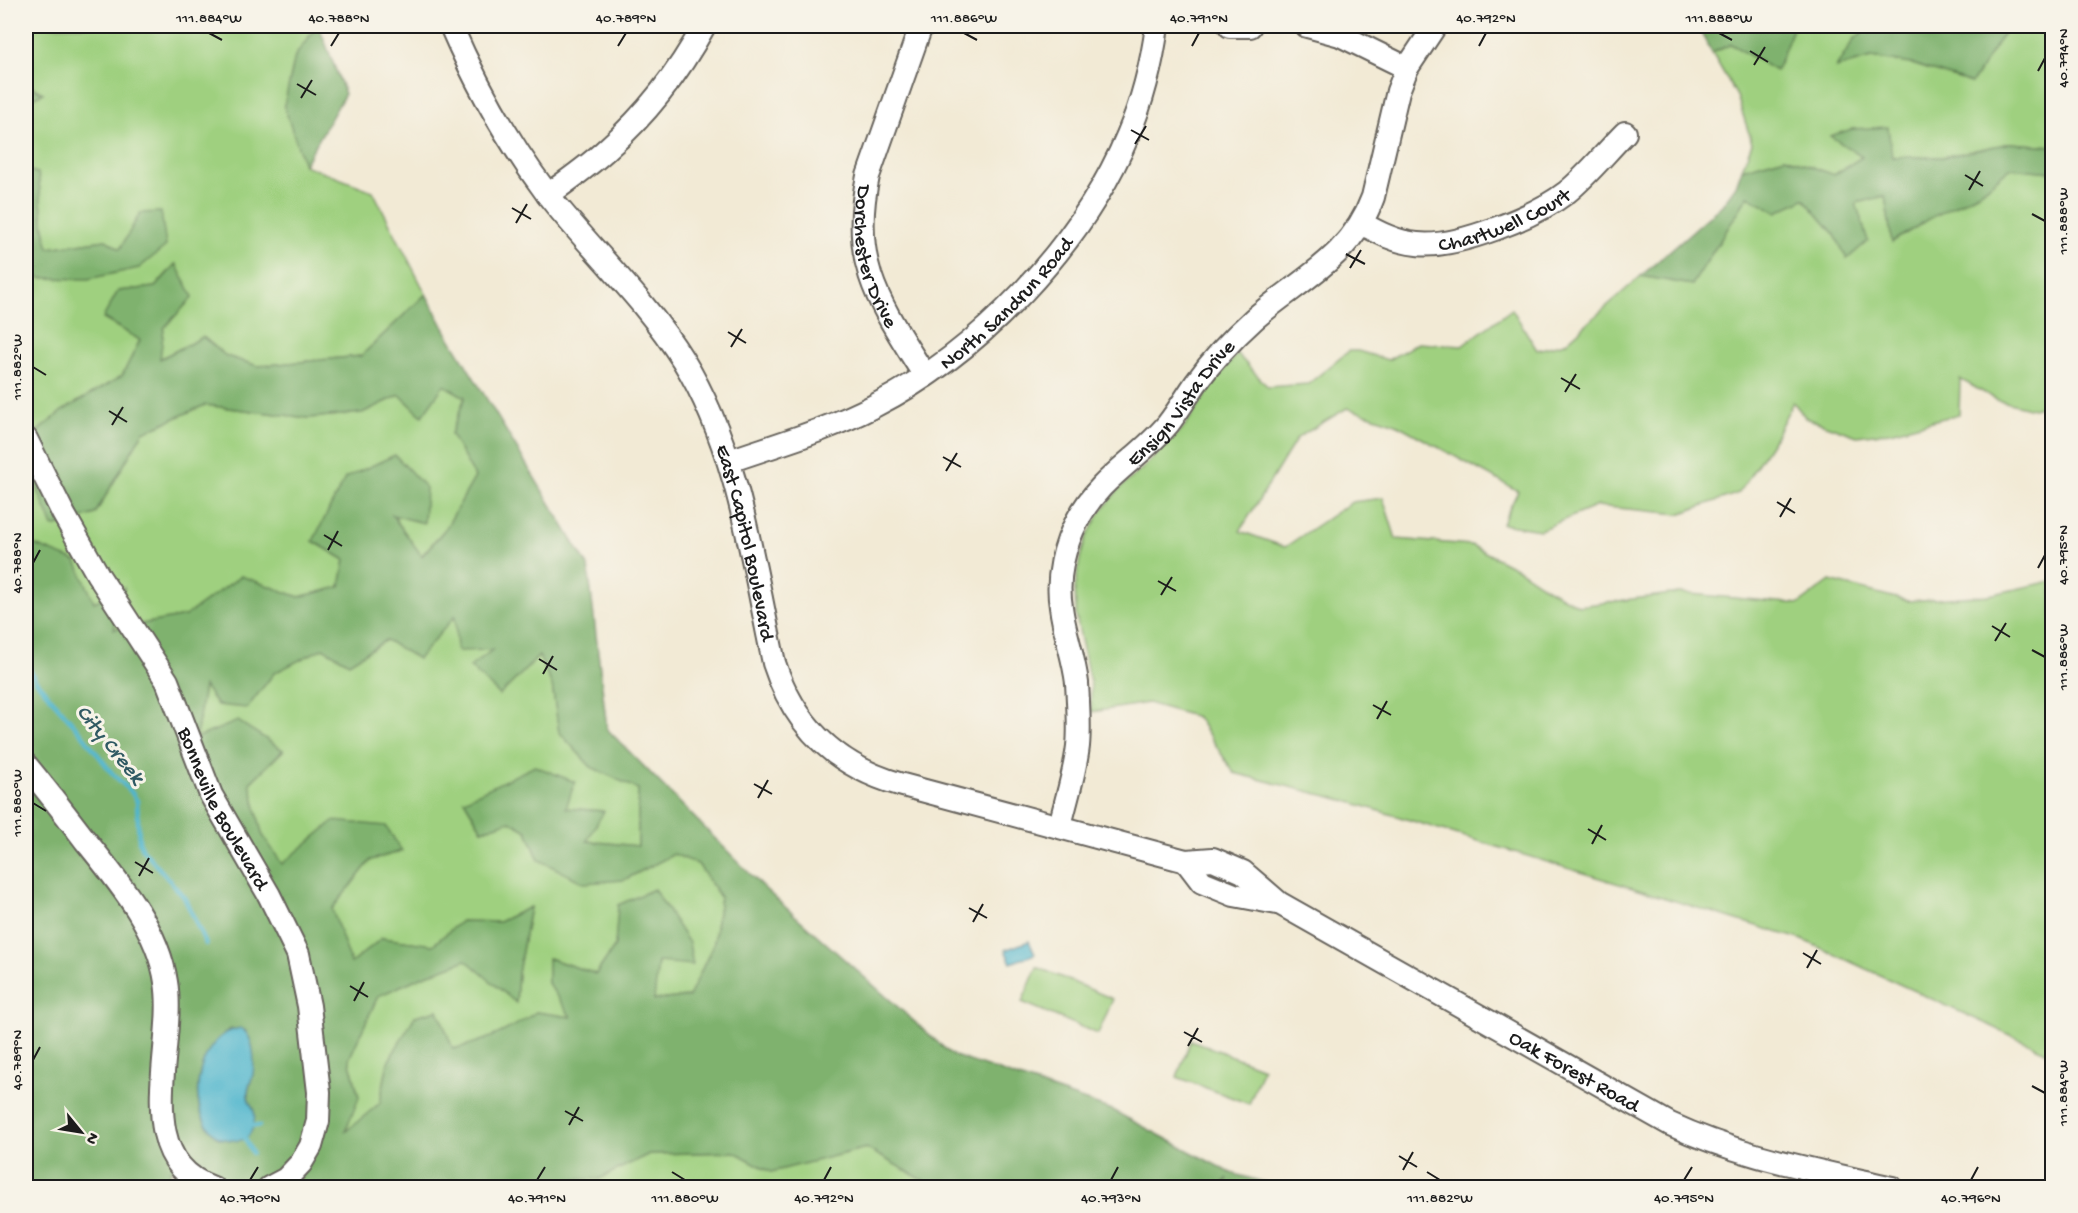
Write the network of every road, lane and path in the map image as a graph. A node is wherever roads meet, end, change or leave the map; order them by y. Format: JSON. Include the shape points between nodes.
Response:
{"nodes":[{"id":1,"x":451,"y":26,"type":"edge"},
{"id":2,"x":704,"y":26,"type":"edge"},
{"id":3,"x":921,"y":26,"type":"edge"},
{"id":4,"x":1157,"y":26,"type":"edge"},
{"id":5,"x":1230,"y":26,"type":"edge"},
{"id":6,"x":1250,"y":26,"type":"edge"},
{"id":7,"x":1308,"y":26,"type":"edge"},
{"id":8,"x":1435,"y":26,"type":"edge"},
{"id":9,"x":1407,"y":68,"type":"junction"},
{"id":10,"x":1625,"y":133,"type":"dead end"},
{"id":11,"x":549,"y":195,"type":"junction"},
{"id":12,"x":1361,"y":223,"type":"junction"},
{"id":13,"x":925,"y":376,"type":"junction"},
{"id":14,"x":26,"y":439,"type":"edge"},
{"id":15,"x":729,"y":461,"type":"junction"},
{"id":16,"x":26,"y":765,"type":"edge"},
{"id":17,"x":1060,"y":826,"type":"junction"},
{"id":18,"x":1186,"y":861,"type":"joint"},
{"id":19,"x":296,"y":1175,"type":"edge"},
{"id":20,"x":1803,"y":1178,"type":"edge"},
{"id":21,"x":213,"y":1188,"type":"edge"},
{"id":22,"x":269,"y":1188,"type":"edge"},
{"id":23,"x":1892,"y":1188,"type":"edge"}],
"edges":[{"from":1,"to":11,"type":"street","name":"East Capitol Boulevard","via":[[487,102]]},
{"from":2,"to":11,"type":"street","via":[[681,66],[648,109],[606,151]]},
{"from":3,"to":13,"type":"street","name":"Dorchester Drive","via":[[868,176],[862,228],[866,261],[876,292]]},
{"from":4,"to":13,"type":"street","name":"North Sandrun Road","via":[[1135,117],[1088,209],[1050,261],[1003,312]]},
{"from":5,"to":6,"type":"street"},
{"from":7,"to":9,"type":"street","via":[[1340,35]]},
{"from":8,"to":9,"type":"street","name":"Ensign Vista Drive"},
{"from":9,"to":12,"type":"street","name":"Ensign Vista Drive","via":[[1373,197]]},
{"from":10,"to":12,"type":"street","name":"Chartwell Court","via":[[1579,181],[1551,203],[1460,240],[1433,245],[1407,243]]},
{"from":11,"to":15,"type":"street","name":"East Capitol Boulevard","via":[[664,331],[701,394]]},
{"from":12,"to":17,"type":"street","name":"Ensign Vista Drive","via":[[1335,257],[1225,347],[1167,424],[1106,481],[1077,520],[1065,552],[1060,606],[1076,680],[1078,747]]},
{"from":13,"to":15,"type":"street","name":"North Sandrun Road","via":[[847,419]]},
{"from":14,"to":19,"type":"street","name":"Bonneville Boulevard","via":[[98,575],[167,681],[212,795],[298,954],[309,1006],[320,1107],[316,1133]]},
{"from":15,"to":17,"type":"street","name":"East Capitol Boulevard","via":[[774,663],[789,702],[816,736],[848,762],[883,780]]},
{"from":16,"to":21,"type":"street","via":[[112,874],[152,938],[168,994],[161,1106],[168,1146],[172,1157],[187,1173]]},
{"from":17,"to":18,"type":"street","name":"East Capitol Boulevard"},
{"from":18,"to":20,"type":"street","name":"Oak Forest Road","via":[[1213,858],[1243,872],[1279,903],[1670,1124]]},
{"from":19,"to":22,"type":"street","name":"Bonneville Boulevard"},
{"from":20,"to":23,"type":"street","name":"Oak Forest Road"}]}
